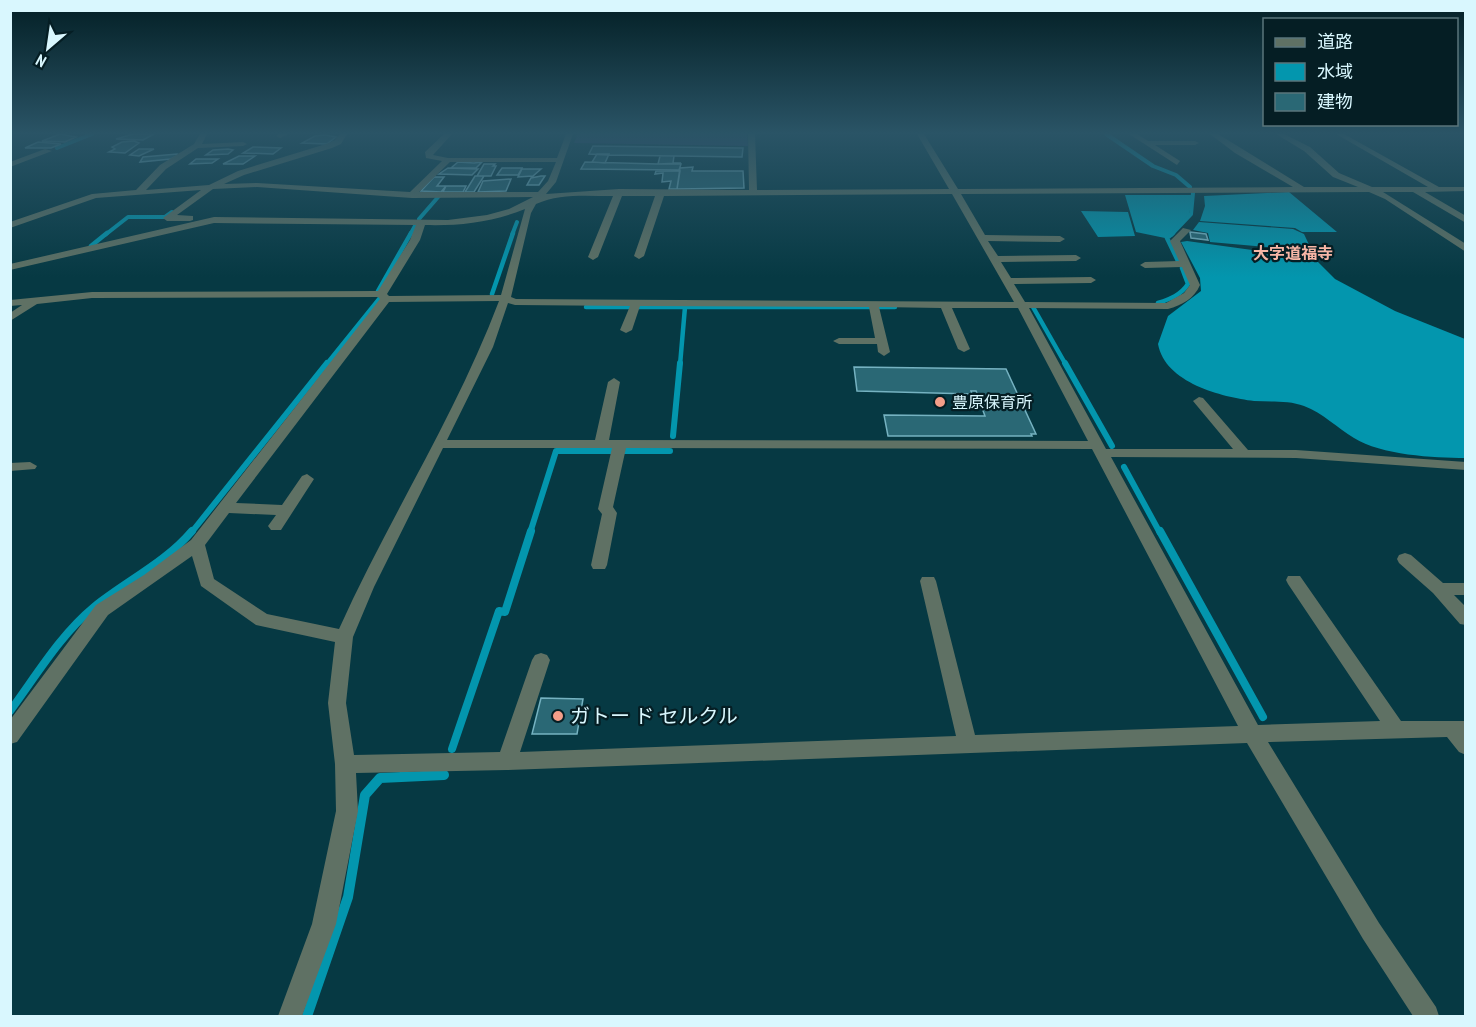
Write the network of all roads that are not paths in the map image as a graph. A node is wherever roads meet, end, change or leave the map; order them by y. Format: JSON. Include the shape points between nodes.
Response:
{"nodes":[{"id":1,"x":149,"y":182,"type":"edge"},
{"id":2,"x":222,"y":182,"type":"edge"},
{"id":3,"x":425,"y":182,"type":"edge"},
{"id":4,"x":552,"y":182,"type":"edge"},
{"id":5,"x":753,"y":182,"type":"edge"},
{"id":6,"x":950,"y":182,"type":"edge"},
{"id":7,"x":1289,"y":182,"type":"edge"},
{"id":8,"x":1352,"y":182,"type":"edge"},
{"id":9,"x":1425,"y":182,"type":"edge"},
{"id":10,"x":211,"y":187,"type":"junction"},
{"id":11,"x":1366,"y":188,"type":"junction"},
{"id":12,"x":1301,"y":189,"type":"junction"},
{"id":13,"x":1414,"y":189,"type":"junction"},
{"id":14,"x":1438,"y":189,"type":"junction"},
{"id":15,"x":1466,"y":189,"type":"edge"},
{"id":16,"x":139,"y":192,"type":"junction"},
{"id":17,"x":620,"y":192,"type":"junction"},
{"id":18,"x":662,"y":192,"type":"junction"},
{"id":19,"x":753,"y":192,"type":"junction"},
{"id":20,"x":956,"y":192,"type":"junction"},
{"id":21,"x":412,"y":195,"type":"junction"},
{"id":22,"x":537,"y":198,"type":"junction"},
{"id":23,"x":1466,"y":220,"type":"edge"},
{"id":24,"x":211,"y":221,"type":"junction"},
{"id":25,"x":422,"y":222,"type":"junction"},
{"id":26,"x":10,"y":225,"type":"edge"},
{"id":27,"x":1185,"y":230,"type":"dead end"},
{"id":28,"x":983,"y":238,"type":"junction"},
{"id":29,"x":1060,"y":239,"type":"dead end"},
{"id":30,"x":1466,"y":249,"type":"edge"},
{"id":31,"x":639,"y":256,"type":"dead end"},
{"id":32,"x":593,"y":258,"type":"dead end"},
{"id":33,"x":1076,"y":258,"type":"dead end"},
{"id":34,"x":995,"y":259,"type":"junction"},
{"id":35,"x":1187,"y":264,"type":"junction"},
{"id":36,"x":1145,"y":265,"type":"dead end"},
{"id":37,"x":10,"y":267,"type":"edge"},
{"id":38,"x":1091,"y":280,"type":"dead end"},
{"id":39,"x":1008,"y":281,"type":"junction"},
{"id":40,"x":384,"y":297,"type":"junction"},
{"id":41,"x":505,"y":298,"type":"junction"},
{"id":42,"x":10,"y":303,"type":"edge"},
{"id":43,"x":32,"y":303,"type":"junction"},
{"id":44,"x":945,"y":304,"type":"junction"},
{"id":45,"x":635,"y":305,"type":"junction"},
{"id":46,"x":873,"y":306,"type":"junction"},
{"id":47,"x":1022,"y":306,"type":"junction"},
{"id":48,"x":10,"y":318,"type":"edge"},
{"id":49,"x":626,"y":330,"type":"dead end"},
{"id":50,"x":839,"y":341,"type":"dead end"},
{"id":51,"x":964,"y":349,"type":"dead end"},
{"id":52,"x":614,"y":382,"type":"dead end"},
{"id":53,"x":1199,"y":401,"type":"dead end"},
{"id":54,"x":438,"y":444,"type":"junction"},
{"id":55,"x":602,"y":444,"type":"junction"},
{"id":56,"x":619,"y":449,"type":"junction"},
{"id":57,"x":1101,"y":449,"type":"junction"},
{"id":58,"x":1244,"y":454,"type":"junction"},
{"id":59,"x":30,"y":466,"type":"dead end"},
{"id":60,"x":1466,"y":466,"type":"edge"},
{"id":61,"x":10,"y":467,"type":"edge"},
{"id":62,"x":307,"y":479,"type":"dead end"},
{"id":63,"x":224,"y":508,"type":"junction"},
{"id":64,"x":286,"y":510,"type":"junction"},
{"id":65,"x":276,"y":526,"type":"dead end"},
{"id":66,"x":197,"y":544,"type":"junction"},
{"id":67,"x":1405,"y":559,"type":"dead end"},
{"id":68,"x":599,"y":565,"type":"dead end"},
{"id":69,"x":1294,"y":580,"type":"dead end"},
{"id":70,"x":928,"y":581,"type":"dead end"},
{"id":71,"x":1439,"y":589,"type":"junction"},
{"id":72,"x":1466,"y":589,"type":"edge"},
{"id":73,"x":1466,"y":619,"type":"edge"},
{"id":74,"x":344,"y":637,"type":"junction"},
{"id":75,"x":541,"y":660,"type":"dead end"},
{"id":76,"x":1396,"y":729,"type":"junction"},
{"id":77,"x":1459,"y":729,"type":"edge"},
{"id":78,"x":1253,"y":735,"type":"junction"},
{"id":79,"x":10,"y":736,"type":"edge"},
{"id":80,"x":968,"y":745,"type":"junction"},
{"id":81,"x":1466,"y":746,"type":"edge"},
{"id":82,"x":507,"y":761,"type":"junction"},
{"id":83,"x":345,"y":764,"type":"junction"},
{"id":84,"x":290,"y":1017,"type":"edge"},
{"id":85,"x":1426,"y":1017,"type":"edge"}],
"edges":[{"from":1,"to":16,"type":"street"},
{"from":2,"to":10,"type":"street"},
{"from":3,"to":21,"type":"street"},
{"from":4,"to":22,"type":"street"},
{"from":5,"to":19,"type":"street"},
{"from":6,"to":20,"type":"street"},
{"from":7,"to":12,"type":"street"},
{"from":8,"to":11,"type":"street"},
{"from":9,"to":14,"type":"street"},
{"from":10,"to":16,"type":"street"},
{"from":10,"to":21,"type":"street","via":[[257,185]]},
{"from":10,"to":24,"type":"street","via":[[167,218]]},
{"from":11,"to":12,"type":"street"},
{"from":11,"to":13,"type":"street"},
{"from":11,"to":30,"type":"street","via":[[1388,197]]},
{"from":12,"to":20,"type":"street"},
{"from":13,"to":14,"type":"street"},
{"from":13,"to":23,"type":"street"},
{"from":14,"to":15,"type":"street"},
{"from":16,"to":26,"type":"street","via":[[83,199]]},
{"from":17,"to":18,"type":"street"},
{"from":17,"to":22,"type":"street"},
{"from":17,"to":32,"type":"street"},
{"from":18,"to":19,"type":"street"},
{"from":18,"to":31,"type":"street"},
{"from":19,"to":20,"type":"street"},
{"from":20,"to":28,"type":"street"},
{"from":21,"to":22,"type":"street"},
{"from":22,"to":25,"type":"street","via":[[488,218]]},
{"from":22,"to":41,"type":"street","via":[[527,213]]},
{"from":24,"to":25,"type":"street"},
{"from":24,"to":37,"type":"street"},
{"from":25,"to":40,"type":"street"},
{"from":27,"to":35,"type":"street","via":[[1175,241]]},
{"from":28,"to":29,"type":"street"},
{"from":28,"to":34,"type":"street"},
{"from":33,"to":34,"type":"street"},
{"from":34,"to":39,"type":"street"},
{"from":35,"to":36,"type":"street"},
{"from":35,"to":47,"type":"street","via":[[1194,278],[1193,291],[1168,306]]},
{"from":38,"to":39,"type":"street"},
{"from":39,"to":47,"type":"street"},
{"from":40,"to":41,"type":"street"},
{"from":40,"to":43,"type":"street","via":[[92,295]]},
{"from":40,"to":63,"type":"street"},
{"from":41,"to":45,"type":"street","via":[[515,302]]},
{"from":41,"to":54,"type":"street","via":[[487,347]]},
{"from":42,"to":43,"type":"street"},
{"from":43,"to":48,"type":"street"},
{"from":44,"to":46,"type":"street"},
{"from":44,"to":47,"type":"street"},
{"from":44,"to":51,"type":"street"},
{"from":45,"to":46,"type":"street"},
{"from":45,"to":49,"type":"street"},
{"from":46,"to":50,"type":"street","via":[[883,347]]},
{"from":47,"to":57,"type":"street"},
{"from":52,"to":55,"type":"street"},
{"from":53,"to":58,"type":"street"},
{"from":54,"to":55,"type":"street"},
{"from":54,"to":74,"type":"street"},
{"from":55,"to":56,"type":"street"},
{"from":56,"to":57,"type":"street"},
{"from":56,"to":68,"type":"street","via":[[605,509],[610,513]]},
{"from":57,"to":58,"type":"street"},
{"from":57,"to":78,"type":"street"},
{"from":58,"to":60,"type":"street"},
{"from":59,"to":61,"type":"street"},
{"from":62,"to":64,"type":"street"},
{"from":63,"to":64,"type":"street"},
{"from":63,"to":66,"type":"street"},
{"from":64,"to":65,"type":"street"},
{"from":66,"to":74,"type":"street","via":[[207,582],[262,620]]},
{"from":66,"to":79,"type":"street","via":[[102,610]]},
{"from":67,"to":71,"type":"street"},
{"from":69,"to":76,"type":"street"},
{"from":70,"to":80,"type":"street"},
{"from":71,"to":72,"type":"street"},
{"from":71,"to":73,"type":"street"},
{"from":74,"to":83,"type":"street","via":[[337,703]]},
{"from":75,"to":82,"type":"street"},
{"from":76,"to":77,"type":"street"},
{"from":76,"to":78,"type":"street"},
{"from":77,"to":81,"type":"street"},
{"from":78,"to":80,"type":"street"},
{"from":78,"to":85,"type":"street"},
{"from":80,"to":82,"type":"street"},
{"from":82,"to":83,"type":"street"},
{"from":83,"to":84,"type":"street","via":[[347,812],[324,924]]}]}
